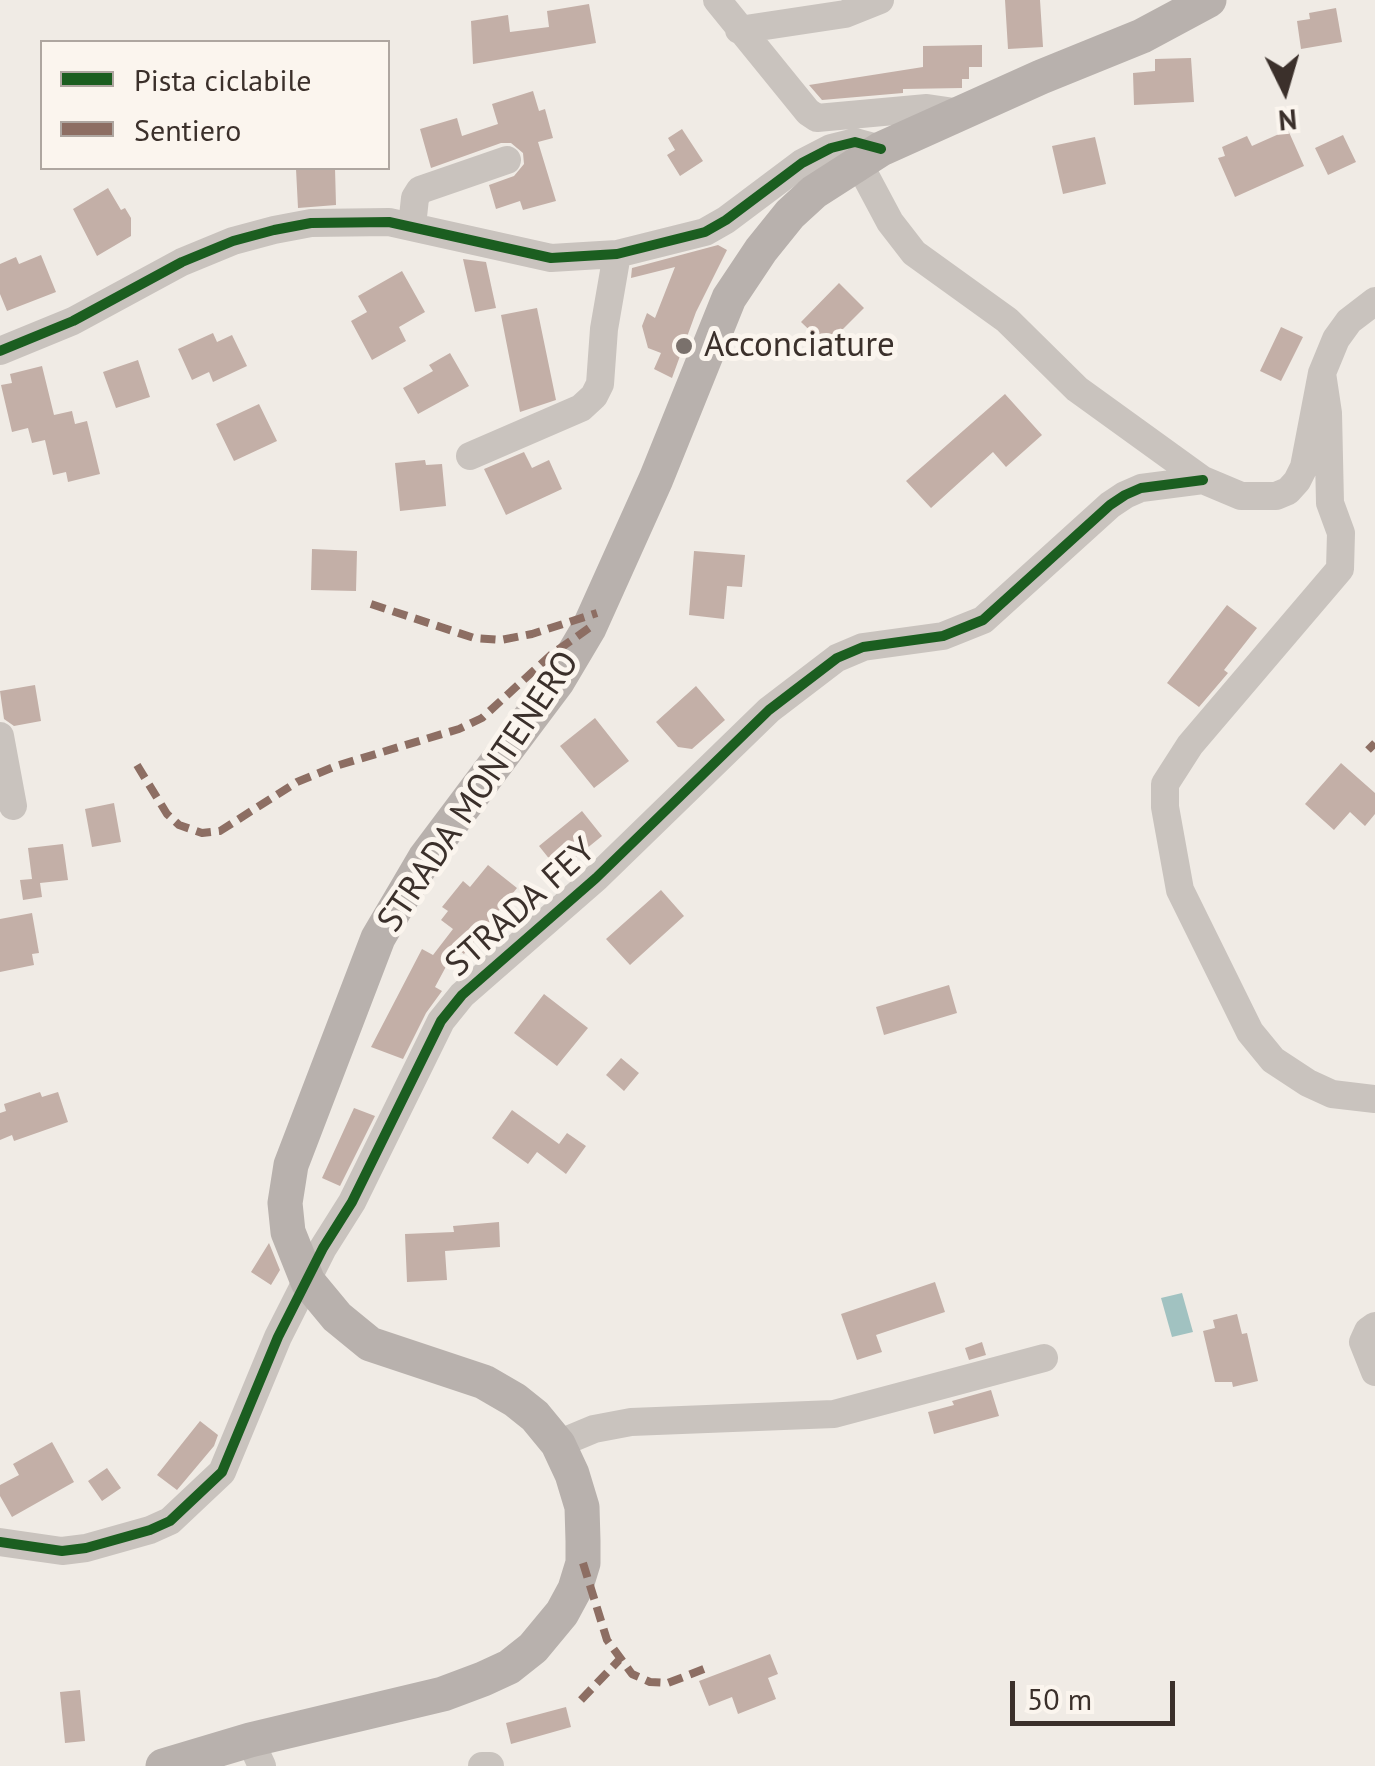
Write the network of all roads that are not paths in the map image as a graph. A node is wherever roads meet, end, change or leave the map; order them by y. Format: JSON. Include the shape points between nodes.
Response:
{"nodes":[{"id":1,"x":880,"y":0,"type":"edge"},
{"id":2,"x":1209,"y":0,"type":"edge"},
{"id":3,"x":722,"y":10,"type":"edge"},
{"id":4,"x":961,"y":113,"type":"junction"},
{"id":5,"x":870,"y":155,"type":"junction"},
{"id":6,"x":507,"y":160,"type":"dead end"},
{"id":7,"x":412,"y":226,"type":"junction"},
{"id":8,"x":616,"y":254,"type":"junction"},
{"id":9,"x":1375,"y":301,"type":"edge"},
{"id":10,"x":0,"y":351,"type":"edge"},
{"id":11,"x":1322,"y":374,"type":"junction"},
{"id":12,"x":470,"y":456,"type":"dead end"},
{"id":13,"x":1202,"y":480,"type":"junction"},
{"id":14,"x":0,"y":736,"type":"edge"},
{"id":15,"x":13,"y":806,"type":"dead end"},
{"id":16,"x":1375,"y":1099,"type":"edge"},
{"id":17,"x":308,"y":1282,"type":"junction"},
{"id":18,"x":1375,"y":1326,"type":"edge"},
{"id":19,"x":1044,"y":1358,"type":"dead end"},
{"id":20,"x":1375,"y":1372,"type":"edge"},
{"id":21,"x":558,"y":1444,"type":"junction"},
{"id":22,"x":0,"y":1542,"type":"edge"},
{"id":23,"x":256,"y":1753,"type":"edge"},
{"id":24,"x":163,"y":1766,"type":"edge"},
{"id":25,"x":482,"y":1766,"type":"edge"},
{"id":26,"x":490,"y":1766,"type":"edge"}],
"edges":[{"from":1,"to":3,"type":"street","via":[[845,14]]},
{"from":2,"to":4,"type":"main road","name":"STRADA MONTENERO"},
{"from":3,"to":4,"type":"street","via":[[816,118],[927,108]]},
{"from":4,"to":5,"type":"main road","name":"STRADA MONTENERO"},
{"from":5,"to":8,"type":"street","via":[[856,142],[831,148],[705,232]]},
{"from":5,"to":13,"type":"street","name":"STRADA FEY","via":[[890,222],[914,254],[1007,320],[1077,389]]},
{"from":5,"to":17,"type":"main road","name":"STRADA MONTENERO","via":[[790,214],[729,298],[598,613],[556,682],[425,858],[378,938],[291,1165],[288,1232]]},
{"from":6,"to":7,"type":"street","via":[[420,190]]},
{"from":7,"to":8,"type":"street","via":[[550,258]]},
{"from":7,"to":10,"type":"street","via":[[311,224],[233,241]]},
{"from":8,"to":12,"type":"street","via":[[600,384],[589,402]]},
{"from":9,"to":11,"type":"street","name":"STRADA FEY","via":[[1349,321]]},
{"from":11,"to":13,"type":"street","name":"STRADA FEY","via":[[1304,467],[1288,491],[1240,496]]},
{"from":11,"to":16,"type":"street","via":[[1340,569],[1190,746],[1165,784],[1164,807],[1180,890],[1250,1032],[1273,1060],[1308,1083],[1332,1094]]},
{"from":13,"to":17,"type":"street","name":"STRADA FEY","via":[[1126,495],[982,620],[942,636],[863,647],[837,658],[768,710],[640,837],[462,994],[441,1022]]},
{"from":14,"to":15,"type":"street"},
{"from":17,"to":21,"type":"main road","name":"STRADA MONTENERO","via":[[370,1344],[484,1382],[534,1416]]},
{"from":17,"to":22,"type":"street","name":"STRADA FEY","via":[[222,1472],[170,1521],[86,1548],[39,1550]]},
{"from":18,"to":20,"type":"street","via":[[1363,1342]]},
{"from":19,"to":21,"type":"street","via":[[834,1414],[631,1422]]},
{"from":21,"to":23,"type":"main road","name":"STRADA MONTENERO","via":[[582,1507],[583,1563],[562,1613],[532,1648],[509,1667],[443,1694]]},
{"from":23,"to":24,"type":"main road","name":"STRADA MONTENERO"},
{"from":25,"to":26,"type":"street"}]}
